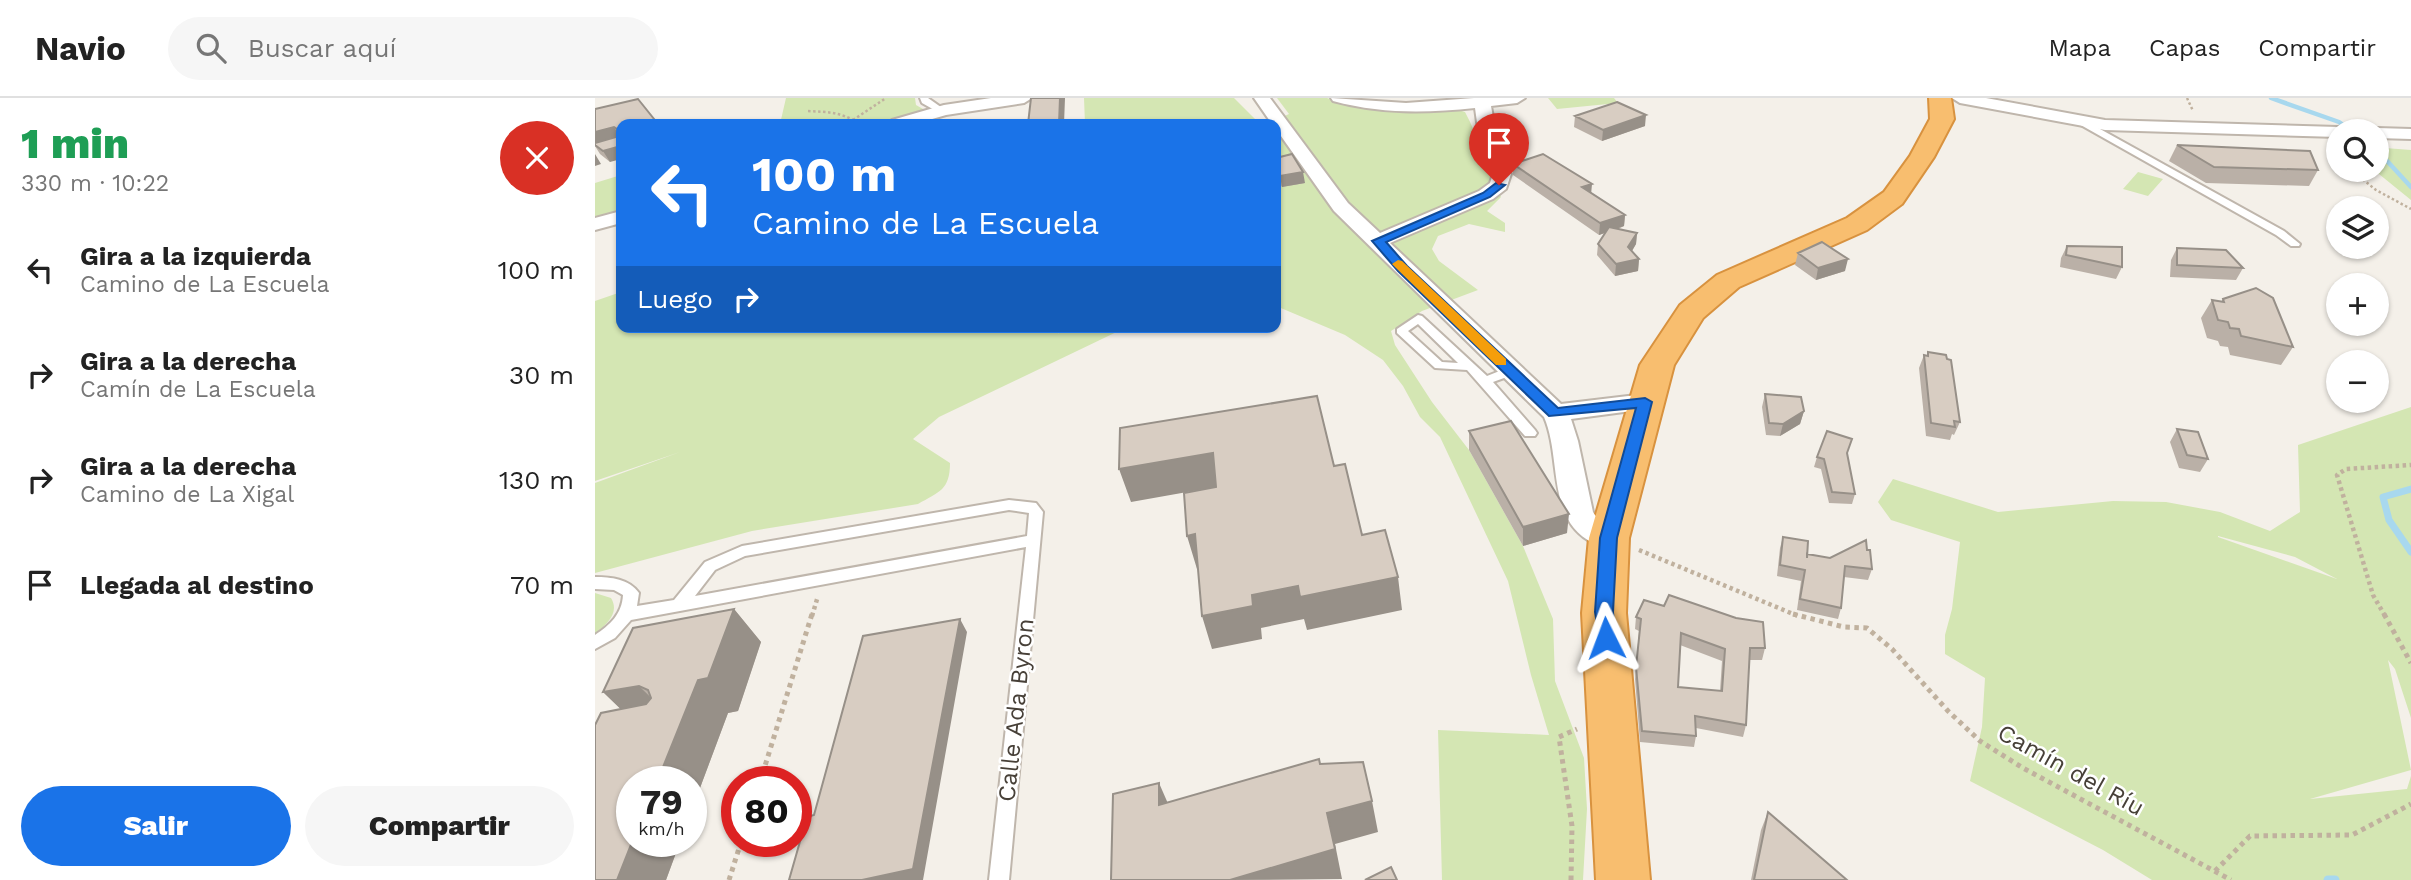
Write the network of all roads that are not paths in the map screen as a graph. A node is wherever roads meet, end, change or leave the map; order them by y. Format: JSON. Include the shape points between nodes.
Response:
{"nodes":[{"id":1,"x":924,"y":98,"type":"edge"},
{"id":2,"x":1024,"y":98,"type":"edge"},
{"id":3,"x":1262,"y":98,"type":"edge"},
{"id":4,"x":1339,"y":98,"type":"edge"},
{"id":5,"x":1517,"y":98,"type":"edge"},
{"id":6,"x":1940,"y":98,"type":"edge"},
{"id":7,"x":1960,"y":98,"type":"edge"},
{"id":8,"x":1482,"y":100,"type":"edge"},
{"id":9,"x":941,"y":110,"type":"junction"},
{"id":10,"x":913,"y":119,"type":"edge"},
{"id":11,"x":1277,"y":119,"type":"edge"},
{"id":12,"x":2082,"y":122,"type":"junction"},
{"id":13,"x":1281,"y":124,"type":"edge"},
{"id":14,"x":2326,"y":132,"type":"edge"},
{"id":15,"x":2389,"y":133,"type":"edge"},
{"id":16,"x":2411,"y":134,"type":"edge"},
{"id":17,"x":616,"y":218,"type":"edge"},
{"id":18,"x":595,"y":224,"type":"edge"},
{"id":19,"x":1378,"y":241,"type":"junction"},
{"id":20,"x":2295,"y":244,"type":"dead end"},
{"id":21,"x":1470,"y":367,"type":"junction"},
{"id":22,"x":1511,"y":371,"type":"junction"},
{"id":23,"x":1485,"y":381,"type":"junction"},
{"id":24,"x":1645,"y":402,"type":"junction"},
{"id":25,"x":1555,"y":413,"type":"junction"},
{"id":26,"x":1530,"y":433,"type":"dead end"},
{"id":27,"x":1608,"y":538,"type":"junction"},
{"id":28,"x":1034,"y":540,"type":"junction"},
{"id":29,"x":595,"y":583,"type":"edge"},
{"id":30,"x":680,"y":603,"type":"junction"},
{"id":31,"x":628,"y":614,"type":"junction"},
{"id":32,"x":595,"y":643,"type":"edge"},
{"id":33,"x":999,"y":880,"type":"edge"},
{"id":34,"x":1623,"y":880,"type":"edge"}],
"edges":[{"from":1,"to":9,"type":"lane"},
{"from":2,"to":9,"type":"street"},
{"from":3,"to":11,"type":"street"},
{"from":4,"to":8,"type":"street","via":[[1396,109]]},
{"from":5,"to":8,"type":"street"},
{"from":6,"to":24,"type":"highway","via":[[1942,119],[1892,198],[1857,224],[1755,267],[1708,297],[1691,312],[1657,365]]},
{"from":7,"to":12,"type":"street"},
{"from":8,"to":19,"type":"street","via":[[1490,151],[1502,174],[1499,185],[1486,195]]},
{"from":9,"to":10,"type":"street"},
{"from":12,"to":14,"type":"street"},
{"from":12,"to":20,"type":"lane"},
{"from":13,"to":19,"type":"street","via":[[1341,207]]},
{"from":15,"to":16,"type":"street"},
{"from":17,"to":18,"type":"street"},
{"from":19,"to":22,"type":"street"},
{"from":21,"to":21,"type":"lane","via":[[1418,318],[1401,331],[1439,365]]},
{"from":21,"to":23,"type":"lane"},
{"from":22,"to":23,"type":"lane"},
{"from":22,"to":25,"type":"street"},
{"from":23,"to":26,"type":"lane"},
{"from":24,"to":25,"type":"street"},
{"from":24,"to":27,"type":"highway"},
{"from":25,"to":27,"type":"street","via":[[1567,441],[1575,503],[1586,526]]},
{"from":27,"to":34,"type":"highway","via":[[1604,612]]},
{"from":28,"to":30,"type":"lane"},
{"from":28,"to":30,"type":"lane","name":"Calle Ada Byron","via":[[1036,512],[1031,507],[1009,505],[743,551],[710,566]]},
{"from":28,"to":33,"type":"lane","name":"Calle Ada Byron"},
{"from":29,"to":31,"type":"lane","via":[[623,586],[631,593]]},
{"from":30,"to":31,"type":"lane"},
{"from":31,"to":32,"type":"lane"}]}
